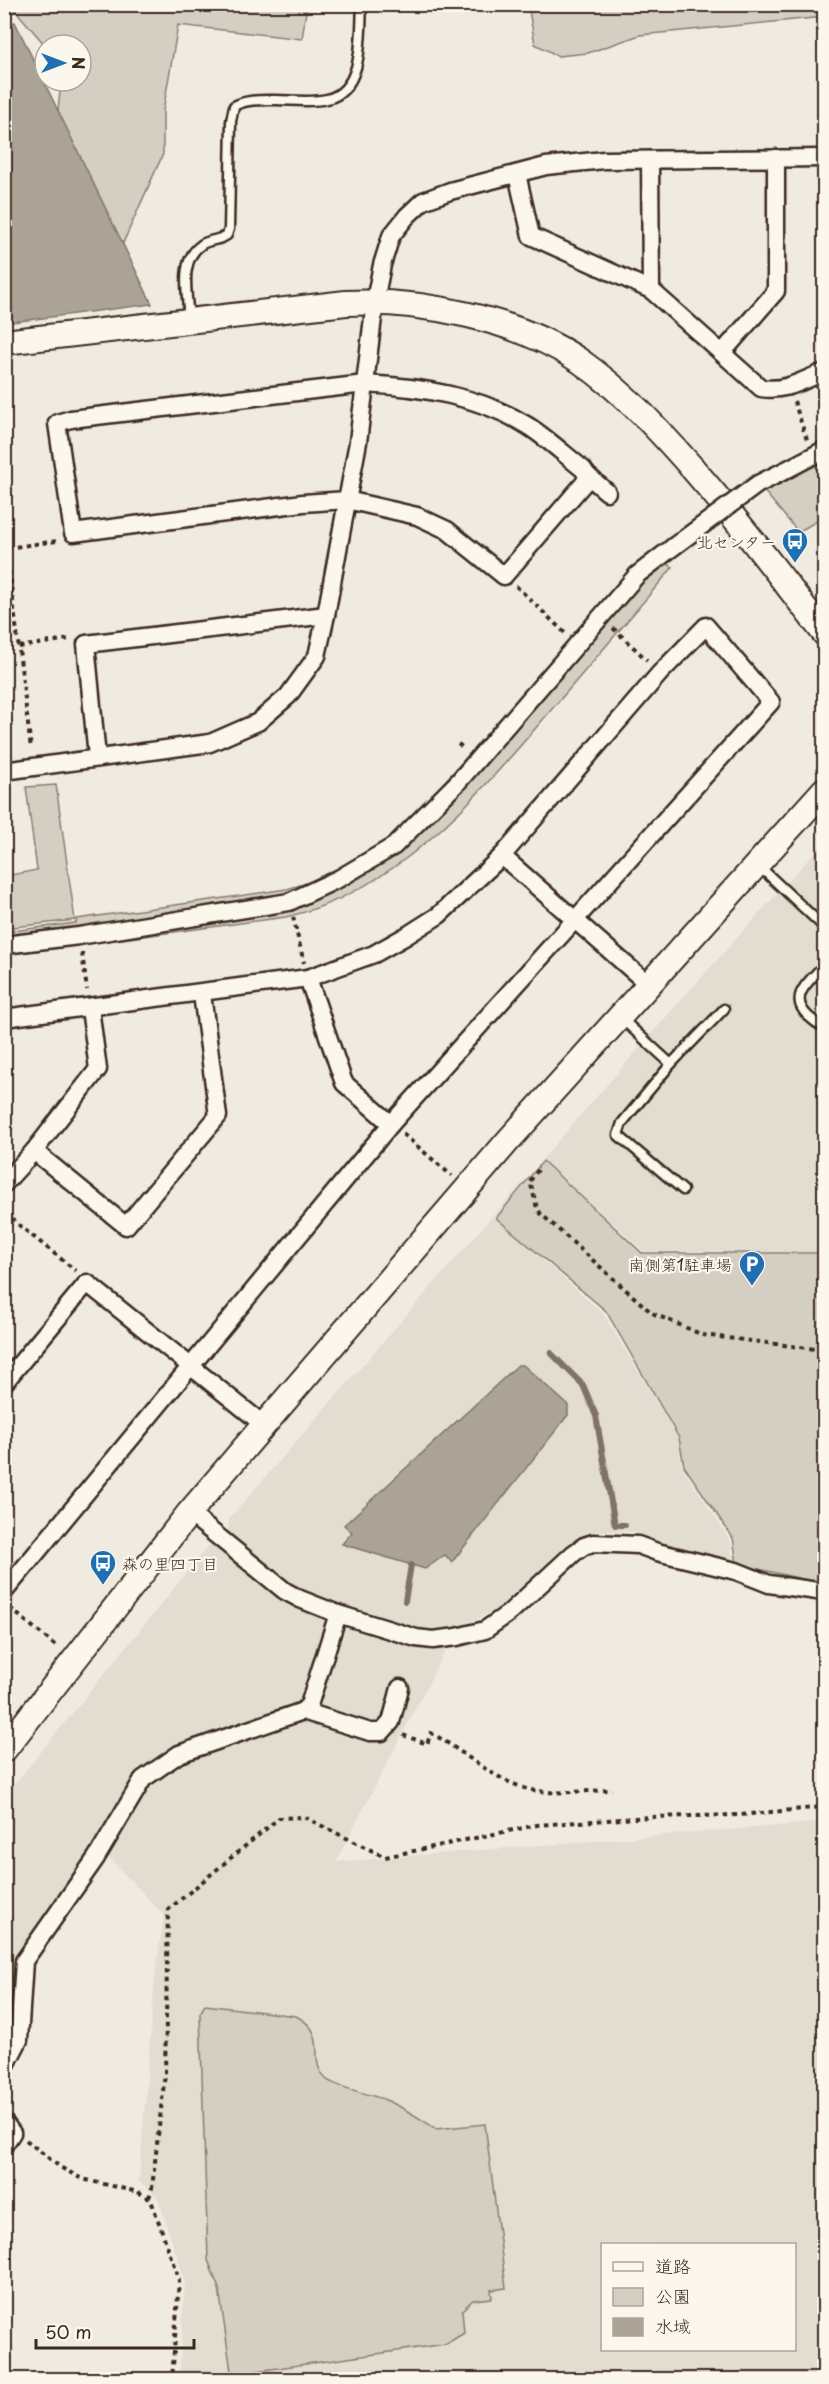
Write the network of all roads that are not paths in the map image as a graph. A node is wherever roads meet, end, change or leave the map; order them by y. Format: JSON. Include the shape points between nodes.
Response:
{"nodes":[{"id":1,"x":362,"y":4,"type":"edge"},
{"id":2,"x":776,"y":158,"type":"junction"},
{"id":3,"x":825,"y":158,"type":"edge"},
{"id":4,"x":650,"y":159,"type":"junction"},
{"id":5,"x":518,"y":174,"type":"junction"},
{"id":6,"x":651,"y":290,"type":"junction"},
{"id":7,"x":375,"y":301,"type":"junction"},
{"id":8,"x":189,"y":321,"type":"junction"},
{"id":9,"x":4,"y":342,"type":"edge"},
{"id":10,"x":722,"y":353,"type":"junction"},
{"id":11,"x":825,"y":372,"type":"edge"},
{"id":12,"x":365,"y":384,"type":"junction"},
{"id":13,"x":819,"y":453,"type":"edge"},
{"id":14,"x":587,"y":475,"type":"junction"},
{"id":15,"x":607,"y":492,"type":"dead end"},
{"id":16,"x":347,"y":500,"type":"junction"},
{"id":17,"x":326,"y":615,"type":"junction"},
{"id":18,"x":825,"y":633,"type":"edge"},
{"id":19,"x":97,"y":757,"type":"junction"},
{"id":20,"x":4,"y":771,"type":"edge"},
{"id":21,"x":825,"y":790,"type":"edge"},
{"id":22,"x":502,"y":856,"type":"junction"},
{"id":23,"x":757,"y":864,"type":"junction"},
{"id":24,"x":574,"y":919,"type":"junction"},
{"id":25,"x":825,"y":927,"type":"edge"},
{"id":26,"x":4,"y":945,"type":"edge"},
{"id":27,"x":825,"y":964,"type":"edge"},
{"id":28,"x":308,"y":978,"type":"junction"},
{"id":29,"x":648,"y":984,"type":"junction"},
{"id":30,"x":202,"y":994,"type":"junction"},
{"id":31,"x":90,"y":1008,"type":"junction"},
{"id":32,"x":724,"y":1009,"type":"dead end"},
{"id":33,"x":619,"y":1016,"type":"junction"},
{"id":34,"x":4,"y":1018,"type":"edge"},
{"id":35,"x":825,"y":1027,"type":"edge"},
{"id":36,"x":671,"y":1064,"type":"junction"},
{"id":37,"x":391,"y":1124,"type":"junction"},
{"id":38,"x":34,"y":1151,"type":"junction"},
{"id":39,"x":4,"y":1184,"type":"edge"},
{"id":40,"x":683,"y":1190,"type":"dead end"},
{"id":41,"x":190,"y":1366,"type":"junction"},
{"id":42,"x":4,"y":1383,"type":"edge"},
{"id":43,"x":264,"y":1425,"type":"junction"},
{"id":44,"x":189,"y":1514,"type":"junction"},
{"id":45,"x":4,"y":1592,"type":"edge"},
{"id":46,"x":825,"y":1592,"type":"edge"},
{"id":47,"x":338,"y":1614,"type":"junction"},
{"id":48,"x":400,"y":1688,"type":"dead end"},
{"id":49,"x":303,"y":1711,"type":"junction"},
{"id":50,"x":4,"y":1750,"type":"edge"},
{"id":51,"x":4,"y":2069,"type":"edge"}],
"edges":[{"from":1,"to":8,"type":"lane","via":[[356,68],[350,82],[335,96],[320,100],[256,100],[234,106],[229,229],[222,239],[203,243],[188,261]]},
{"from":2,"to":3,"type":"street"},
{"from":2,"to":4,"type":"street"},
{"from":2,"to":10,"type":"street","via":[[776,291]]},
{"from":4,"to":5,"type":"street","via":[[546,166]]},
{"from":4,"to":6,"type":"street"},
{"from":5,"to":6,"type":"street","via":[[531,236]]},
{"from":5,"to":7,"type":"street","via":[[423,201],[391,236]]},
{"from":6,"to":10,"type":"street"},
{"from":7,"to":8,"type":"street"},
{"from":7,"to":12,"type":"street"},
{"from":7,"to":18,"type":"street","via":[[421,305],[488,321],[539,339],[578,361],[626,398],[664,436]]},
{"from":8,"to":9,"type":"street"},
{"from":10,"to":11,"type":"street","via":[[761,388],[789,387]]},
{"from":12,"to":14,"type":"street","via":[[409,386],[468,399],[530,427]]},
{"from":12,"to":16,"type":"street"},
{"from":12,"to":16,"type":"street","via":[[57,423],[73,533]]},
{"from":13,"to":26,"type":"street","bridge":true,"via":[[758,484],[636,575],[458,782],[394,846],[290,902]]},
{"from":14,"to":15,"type":"street"},
{"from":14,"to":16,"type":"street","via":[[504,576],[447,530],[417,516]]},
{"from":16,"to":17,"type":"street"},
{"from":17,"to":19,"type":"street","via":[[317,656],[288,696],[258,722],[210,743]]},
{"from":17,"to":19,"type":"street","via":[[86,644]]},
{"from":19,"to":20,"type":"street"},
{"from":21,"to":23,"type":"street"},
{"from":22,"to":24,"type":"street"},
{"from":22,"to":24,"type":"street","via":[[660,673],[706,626],[771,702]]},
{"from":22,"to":28,"type":"street","via":[[439,915],[406,936],[374,954]]},
{"from":23,"to":25,"type":"lane"},
{"from":23,"to":29,"type":"street"},
{"from":24,"to":29,"type":"street"},
{"from":24,"to":37,"type":"street"},
{"from":27,"to":35,"type":"lane","via":[[799,998],[801,1010]]},
{"from":28,"to":30,"type":"street"},
{"from":28,"to":37,"type":"street","via":[[344,1083]]},
{"from":29,"to":33,"type":"street"},
{"from":30,"to":31,"type":"street"},
{"from":30,"to":38,"type":"street","via":[[218,1116],[126,1226]]},
{"from":31,"to":34,"type":"street"},
{"from":31,"to":38,"type":"street","via":[[98,1070]]},
{"from":32,"to":36,"type":"lane"},
{"from":33,"to":36,"type":"lane"},
{"from":33,"to":43,"type":"street"},
{"from":36,"to":40,"type":"lane","via":[[622,1123],[618,1135]]},
{"from":37,"to":41,"type":"street"},
{"from":38,"to":39,"type":"street"},
{"from":41,"to":42,"type":"street","via":[[87,1283]]},
{"from":41,"to":43,"type":"street"},
{"from":41,"to":45,"type":"street"},
{"from":43,"to":44,"type":"street"},
{"from":44,"to":47,"type":"street","via":[[285,1591]]},
{"from":44,"to":50,"type":"street"},
{"from":46,"to":47,"type":"street","via":[[769,1584],[736,1571],[638,1545],[593,1543],[574,1553],[485,1630],[433,1640]]},
{"from":47,"to":49,"type":"street","via":[[309,1705]]},
{"from":48,"to":49,"type":"street","via":[[391,1722],[382,1732],[370,1732]]},
{"from":49,"to":51,"type":"street","via":[[180,1754],[143,1779],[96,1858],[24,1962],[19,2040]]}]}
